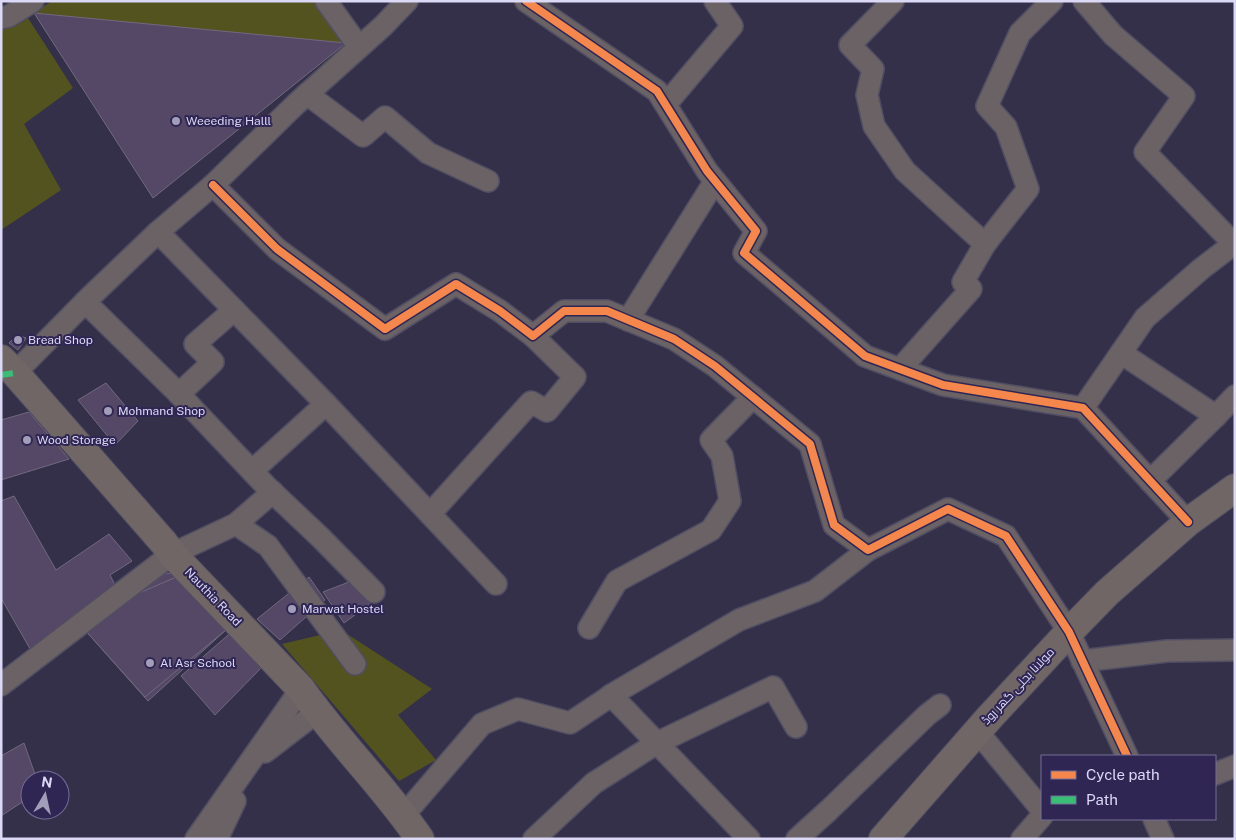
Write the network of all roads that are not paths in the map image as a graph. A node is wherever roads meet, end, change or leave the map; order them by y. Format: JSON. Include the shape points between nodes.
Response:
{"nodes":[{"id":1,"x":33,"y":1,"type":"edge"},
{"id":2,"x":326,"y":1,"type":"edge"},
{"id":3,"x":407,"y":1,"type":"edge"},
{"id":4,"x":526,"y":1,"type":"edge"},
{"id":5,"x":715,"y":1,"type":"edge"},
{"id":6,"x":893,"y":1,"type":"edge"},
{"id":7,"x":1052,"y":1,"type":"edge"},
{"id":8,"x":1084,"y":1,"type":"edge"},
{"id":9,"x":1,"y":18,"type":"edge"},
{"id":10,"x":359,"y":47,"type":"junction"},
{"id":11,"x":307,"y":94,"type":"junction"},
{"id":12,"x":666,"y":104,"type":"junction"},
{"id":13,"x":488,"y":181,"type":"dead end"},
{"id":14,"x":716,"y":181,"type":"junction"},
{"id":15,"x":213,"y":185,"type":"junction"},
{"id":16,"x":158,"y":232,"type":"junction"},
{"id":17,"x":1234,"y":243,"type":"edge"},
{"id":18,"x":985,"y":244,"type":"junction"},
{"id":19,"x":85,"y":302,"type":"junction"},
{"id":20,"x":234,"y":310,"type":"junction"},
{"id":21,"x":628,"y":320,"type":"junction"},
{"id":22,"x":533,"y":336,"type":"junction"},
{"id":23,"x":1121,"y":353,"type":"junction"},
{"id":24,"x":8,"y":366,"type":"edge"},
{"id":25,"x":900,"y":369,"type":"junction"},
{"id":26,"x":179,"y":394,"type":"junction"},
{"id":27,"x":1235,"y":396,"type":"edge"},
{"id":28,"x":753,"y":397,"type":"junction"},
{"id":29,"x":326,"y":404,"type":"junction"},
{"id":30,"x":1083,"y":408,"type":"junction"},
{"id":31,"x":1216,"y":416,"type":"junction"},
{"id":32,"x":252,"y":471,"type":"junction"},
{"id":33,"x":1150,"y":481,"type":"junction"},
{"id":34,"x":1235,"y":488,"type":"edge"},
{"id":35,"x":273,"y":492,"type":"junction"},
{"id":36,"x":430,"y":514,"type":"junction"},
{"id":37,"x":1188,"y":522,"type":"junction"},
{"id":38,"x":236,"y":524,"type":"junction"},
{"id":39,"x":868,"y":550,"type":"junction"},
{"id":40,"x":172,"y":554,"type":"junction"},
{"id":41,"x":496,"y":584,"type":"dead end"},
{"id":42,"x":374,"y":592,"type":"dead end"},
{"id":43,"x":589,"y":628,"type":"dead end"},
{"id":44,"x":1068,"y":632,"type":"junction"},
{"id":45,"x":1235,"y":650,"type":"edge"},
{"id":46,"x":1082,"y":661,"type":"junction"},
{"id":47,"x":355,"y":664,"type":"dead end"},
{"id":48,"x":1,"y":685,"type":"edge"},
{"id":49,"x":301,"y":689,"type":"junction"},
{"id":50,"x":612,"y":695,"type":"junction"},
{"id":51,"x":940,"y":705,"type":"dead end"},
{"id":52,"x":317,"y":712,"type":"junction"},
{"id":53,"x":796,"y":727,"type":"dead end"},
{"id":54,"x":977,"y":731,"type":"junction"},
{"id":55,"x":657,"y":743,"type":"junction"},
{"id":56,"x":1127,"y":755,"type":"edge"},
{"id":57,"x":1235,"y":766,"type":"edge"},
{"id":58,"x":1216,"y":774,"type":"edge"},
{"id":59,"x":1041,"y":809,"type":"edge"},
{"id":60,"x":404,"y":816,"type":"junction"},
{"id":61,"x":1041,"y":817,"type":"edge"},
{"id":62,"x":1154,"y":820,"type":"edge"},
{"id":63,"x":196,"y":839,"type":"edge"},
{"id":64,"x":217,"y":839,"type":"edge"},
{"id":65,"x":420,"y":839,"type":"edge"},
{"id":66,"x":534,"y":839,"type":"edge"},
{"id":67,"x":749,"y":839,"type":"edge"},
{"id":68,"x":797,"y":839,"type":"edge"},
{"id":69,"x":883,"y":839,"type":"edge"},
{"id":70,"x":1022,"y":839,"type":"edge"},
{"id":71,"x":1163,"y":839,"type":"edge"}],
"edges":[{"from":1,"to":9,"type":"street"},
{"from":2,"to":10,"type":"street"},
{"from":3,"to":10,"type":"street"},
{"from":4,"to":12,"type":"street","via":[[657,91]]},
{"from":5,"to":12,"type":"street","via":[[732,26]]},
{"from":6,"to":18,"type":"street","via":[[850,45],[873,69],[867,96],[874,126],[905,171]]},
{"from":7,"to":18,"type":"street","via":[[1020,33],[987,106],[1006,126],[1028,190]]},
{"from":8,"to":17,"type":"street","via":[[1113,35],[1184,96],[1145,152]]},
{"from":10,"to":11,"type":"street"},
{"from":11,"to":13,"type":"street","via":[[363,136],[385,118],[428,152]]},
{"from":11,"to":15,"type":"street"},
{"from":12,"to":14,"type":"street"},
{"from":14,"to":21,"type":"street"},
{"from":14,"to":25,"type":"street","via":[[756,231],[744,253],[866,356]]},
{"from":15,"to":16,"type":"street"},
{"from":15,"to":22,"type":"street","via":[[277,249],[385,330],[456,284]]},
{"from":16,"to":19,"type":"street"},
{"from":16,"to":20,"type":"street"},
{"from":17,"to":23,"type":"street","via":[[1145,318]]},
{"from":18,"to":25,"type":"street","via":[[964,282],[971,289]]},
{"from":19,"to":24,"type":"street"},
{"from":19,"to":26,"type":"street"},
{"from":20,"to":26,"type":"street","via":[[195,344],[213,362]]},
{"from":20,"to":29,"type":"street"},
{"from":21,"to":22,"type":"street","via":[[607,311],[564,311]]},
{"from":21,"to":28,"type":"street","via":[[674,339]]},
{"from":22,"to":36,"type":"street","via":[[575,377],[547,411],[531,402]]},
{"from":23,"to":30,"type":"street"},
{"from":23,"to":31,"type":"street"},
{"from":24,"to":40,"type":"main road","name":"Nauthia Road"},
{"from":25,"to":30,"type":"street","via":[[943,385]]},
{"from":26,"to":32,"type":"street"},
{"from":27,"to":31,"type":"street"},
{"from":28,"to":39,"type":"street","via":[[810,444],[834,525]]},
{"from":28,"to":43,"type":"street","via":[[712,440],[722,456],[730,501],[711,530],[617,581]]},
{"from":29,"to":32,"type":"street"},
{"from":29,"to":36,"type":"street"},
{"from":30,"to":33,"type":"street"},
{"from":31,"to":33,"type":"street"},
{"from":32,"to":35,"type":"street"},
{"from":33,"to":37,"type":"street"},
{"from":34,"to":37,"type":"main road","name":"مولانا بجلی گھر روڈ"},
{"from":35,"to":38,"type":"street"},
{"from":35,"to":42,"type":"street"},
{"from":36,"to":41,"type":"street"},
{"from":37,"to":44,"type":"main road","name":"مولانا بجلی گھر روڈ"},
{"from":38,"to":40,"type":"street"},
{"from":38,"to":47,"type":"street","via":[[268,546]]},
{"from":39,"to":44,"type":"street","via":[[948,509],[1006,536]]},
{"from":39,"to":50,"type":"street","via":[[815,591],[739,620]]},
{"from":40,"to":48,"type":"street"},
{"from":40,"to":49,"type":"main road","name":"Nauthia Road"},
{"from":44,"to":46,"type":"street"},
{"from":44,"to":54,"type":"main road","name":"مولانا بجلی گھر روڈ"},
{"from":45,"to":46,"type":"street","via":[[1167,651]]},
{"from":46,"to":56,"type":"street"},
{"from":49,"to":52,"type":"main road","name":"Nauthia Road"},
{"from":49,"to":63,"type":"street"},
{"from":50,"to":55,"type":"street"},
{"from":50,"to":60,"type":"street","via":[[570,722],[518,709],[482,724]]},
{"from":51,"to":68,"type":"street"},
{"from":52,"to":60,"type":"main road","name":"Nauthia Road"},
{"from":52,"to":64,"type":"street","via":[[255,760]]},
{"from":53,"to":55,"type":"street","via":[[773,687]]},
{"from":54,"to":59,"type":"street"},
{"from":54,"to":69,"type":"main road","name":"مولانا بجلی گھر روڈ"},
{"from":55,"to":66,"type":"street","via":[[594,782]]},
{"from":55,"to":67,"type":"street"},
{"from":57,"to":58,"type":"street"},
{"from":60,"to":65,"type":"main road","name":"Nauthia Road"},
{"from":61,"to":70,"type":"street"},
{"from":62,"to":71,"type":"street"}]}
